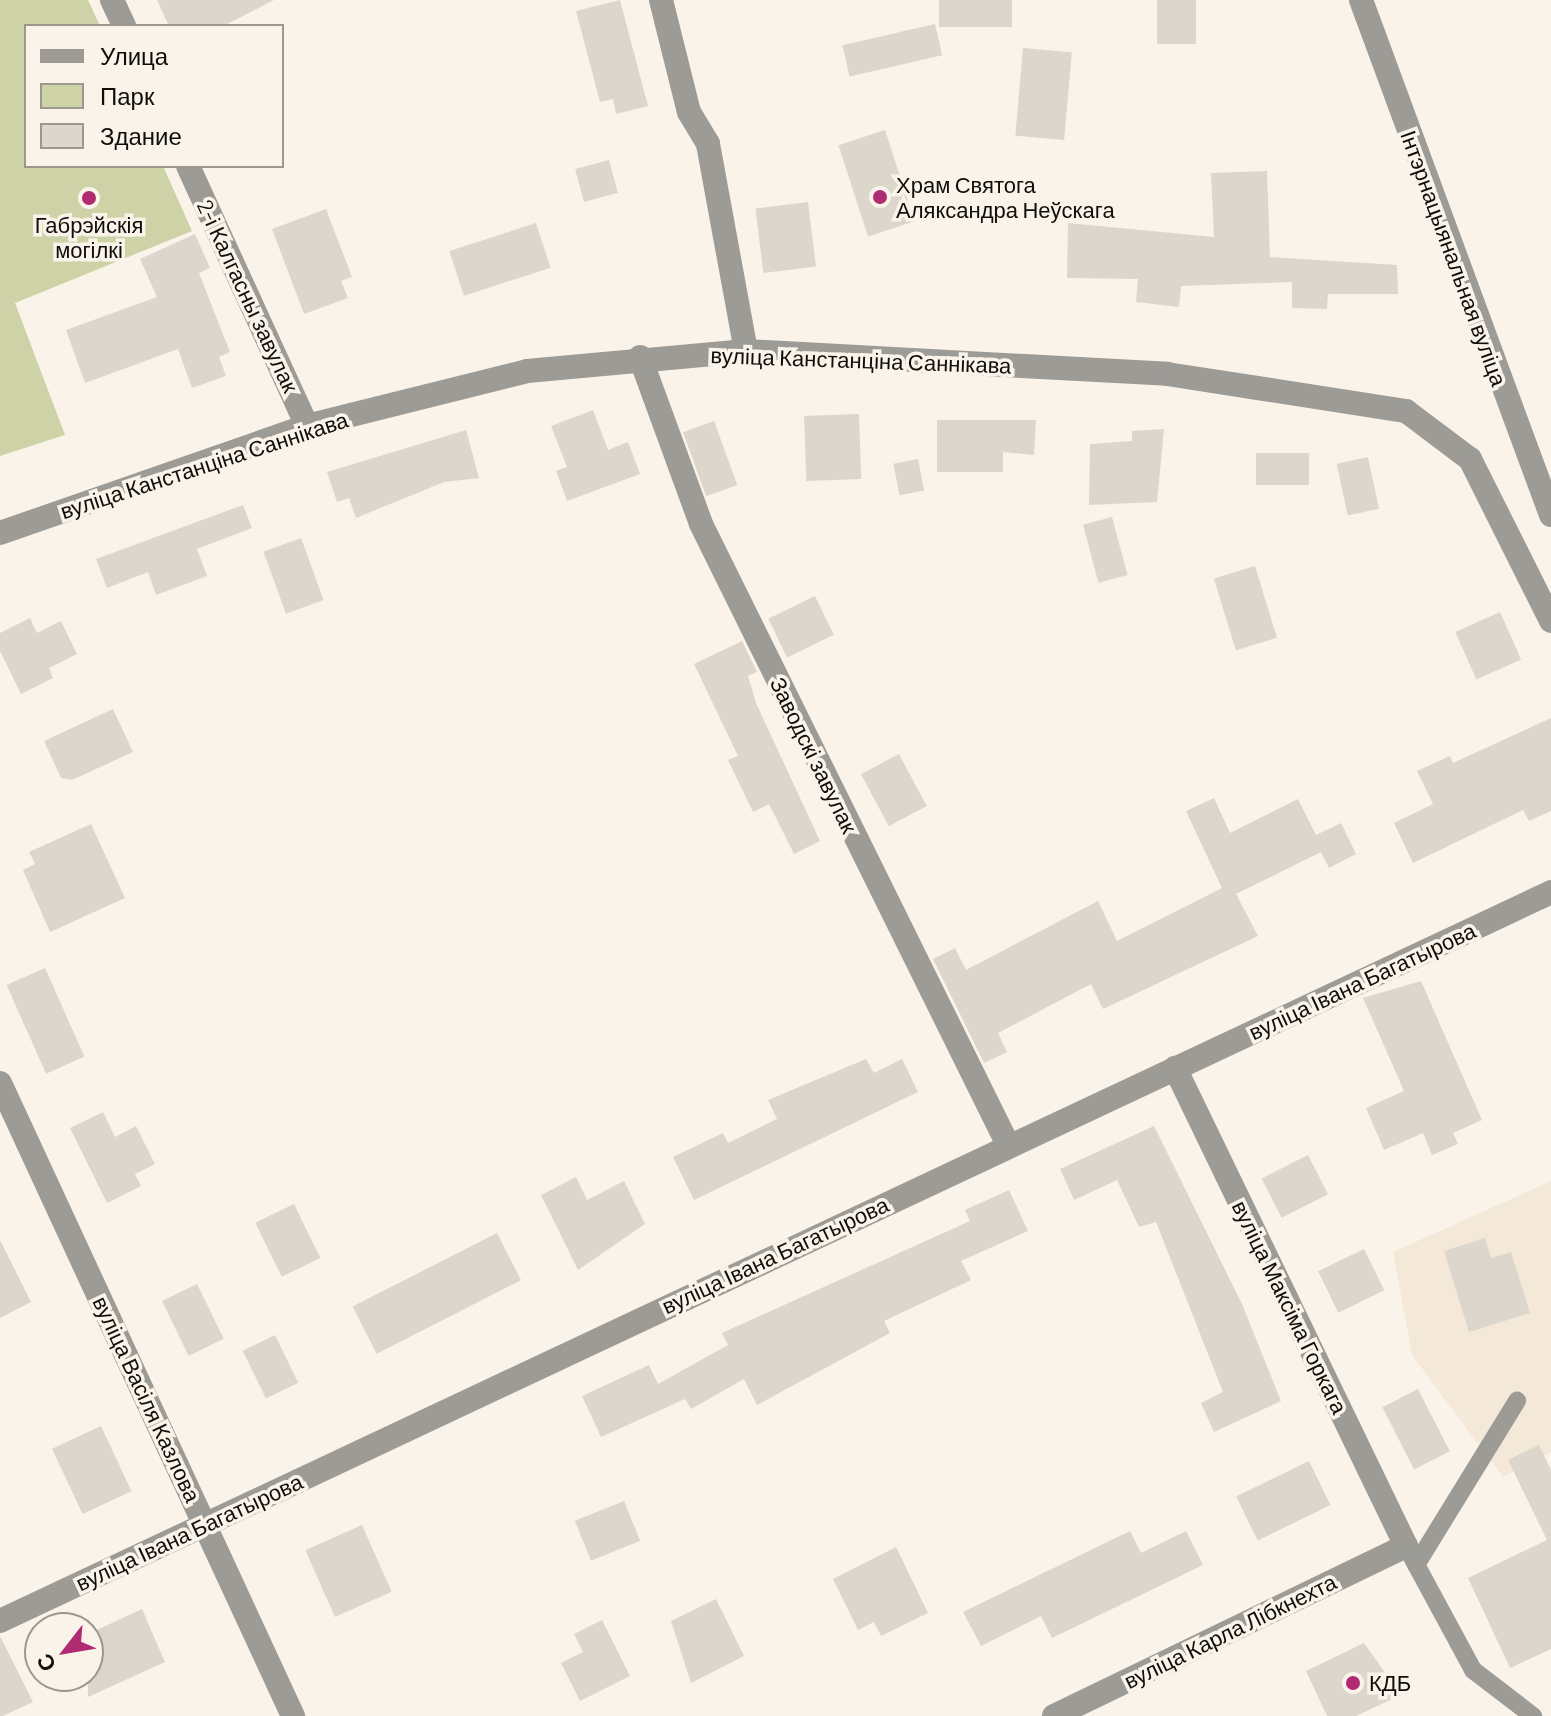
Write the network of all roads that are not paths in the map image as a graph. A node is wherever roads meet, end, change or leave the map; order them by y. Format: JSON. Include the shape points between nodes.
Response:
{"nodes":[{"id":1,"x":112,"y":0,"type":"edge"},
{"id":2,"x":661,"y":0,"type":"edge"},
{"id":3,"x":1361,"y":0,"type":"edge"},
{"id":4,"x":123,"y":24,"type":"edge"},
{"id":5,"x":189,"y":168,"type":"edge"},
{"id":6,"x":746,"y":351,"type":"junction"},
{"id":7,"x":640,"y":357,"type":"junction"},
{"id":8,"x":307,"y":426,"type":"junction"},
{"id":9,"x":1551,"y":515,"type":"edge"},
{"id":10,"x":0,"y":533,"type":"edge"},
{"id":11,"x":1551,"y":621,"type":"edge"},
{"id":12,"x":1551,"y":892,"type":"edge"},
{"id":13,"x":1175,"y":1068,"type":"junction"},
{"id":14,"x":0,"y":1083,"type":"edge"},
{"id":15,"x":1008,"y":1145,"type":"junction"},
{"id":16,"x":1517,"y":1401,"type":"dead end"},
{"id":17,"x":205,"y":1524,"type":"junction"},
{"id":18,"x":1411,"y":1556,"type":"junction"},
{"id":19,"x":0,"y":1621,"type":"edge"},
{"id":20,"x":293,"y":1716,"type":"edge"},
{"id":21,"x":1054,"y":1716,"type":"edge"},
{"id":22,"x":1533,"y":1716,"type":"edge"}],
"edges":[{"from":1,"to":4,"type":"street"},
{"from":2,"to":6,"type":"street","via":[[689,112],[708,144]]},
{"from":3,"to":9,"type":"street","name":"Інтэрнацыянальная вуліца"},
{"from":5,"to":8,"type":"street","name":"2-і Калгасны завулак"},
{"from":6,"to":7,"type":"street","name":"вуліца Канстанціна Саннікава"},
{"from":6,"to":11,"type":"street","name":"вуліца Канстанціна Саннікава","via":[[1167,374],[1406,411],[1470,459]]},
{"from":7,"to":8,"type":"street","name":"вуліца Канстанціна Саннікава","via":[[527,371]]},
{"from":7,"to":15,"type":"street","name":"Заводскі завулак","via":[[701,524]]},
{"from":8,"to":10,"type":"street","name":"вуліца Канстанціна Саннікава"},
{"from":12,"to":13,"type":"street","name":"вуліца Івана Багатырова"},
{"from":13,"to":15,"type":"street","name":"вуліца Івана Багатырова"},
{"from":13,"to":18,"type":"street","name":"вуліца Максіма Горкага"},
{"from":14,"to":17,"type":"street","name":"вуліца Васіля Казлова"},
{"from":15,"to":17,"type":"street","name":"вуліца Івана Багатырова"},
{"from":16,"to":18,"type":"lane"},
{"from":17,"to":19,"type":"street","name":"вуліца Івана Багатырова"},
{"from":17,"to":20,"type":"street","name":"вуліца Васіля Казлова"},
{"from":18,"to":21,"type":"street","name":"вуліца Карла Лібкнехта"},
{"from":18,"to":22,"type":"lane","via":[[1473,1670]]}]}
